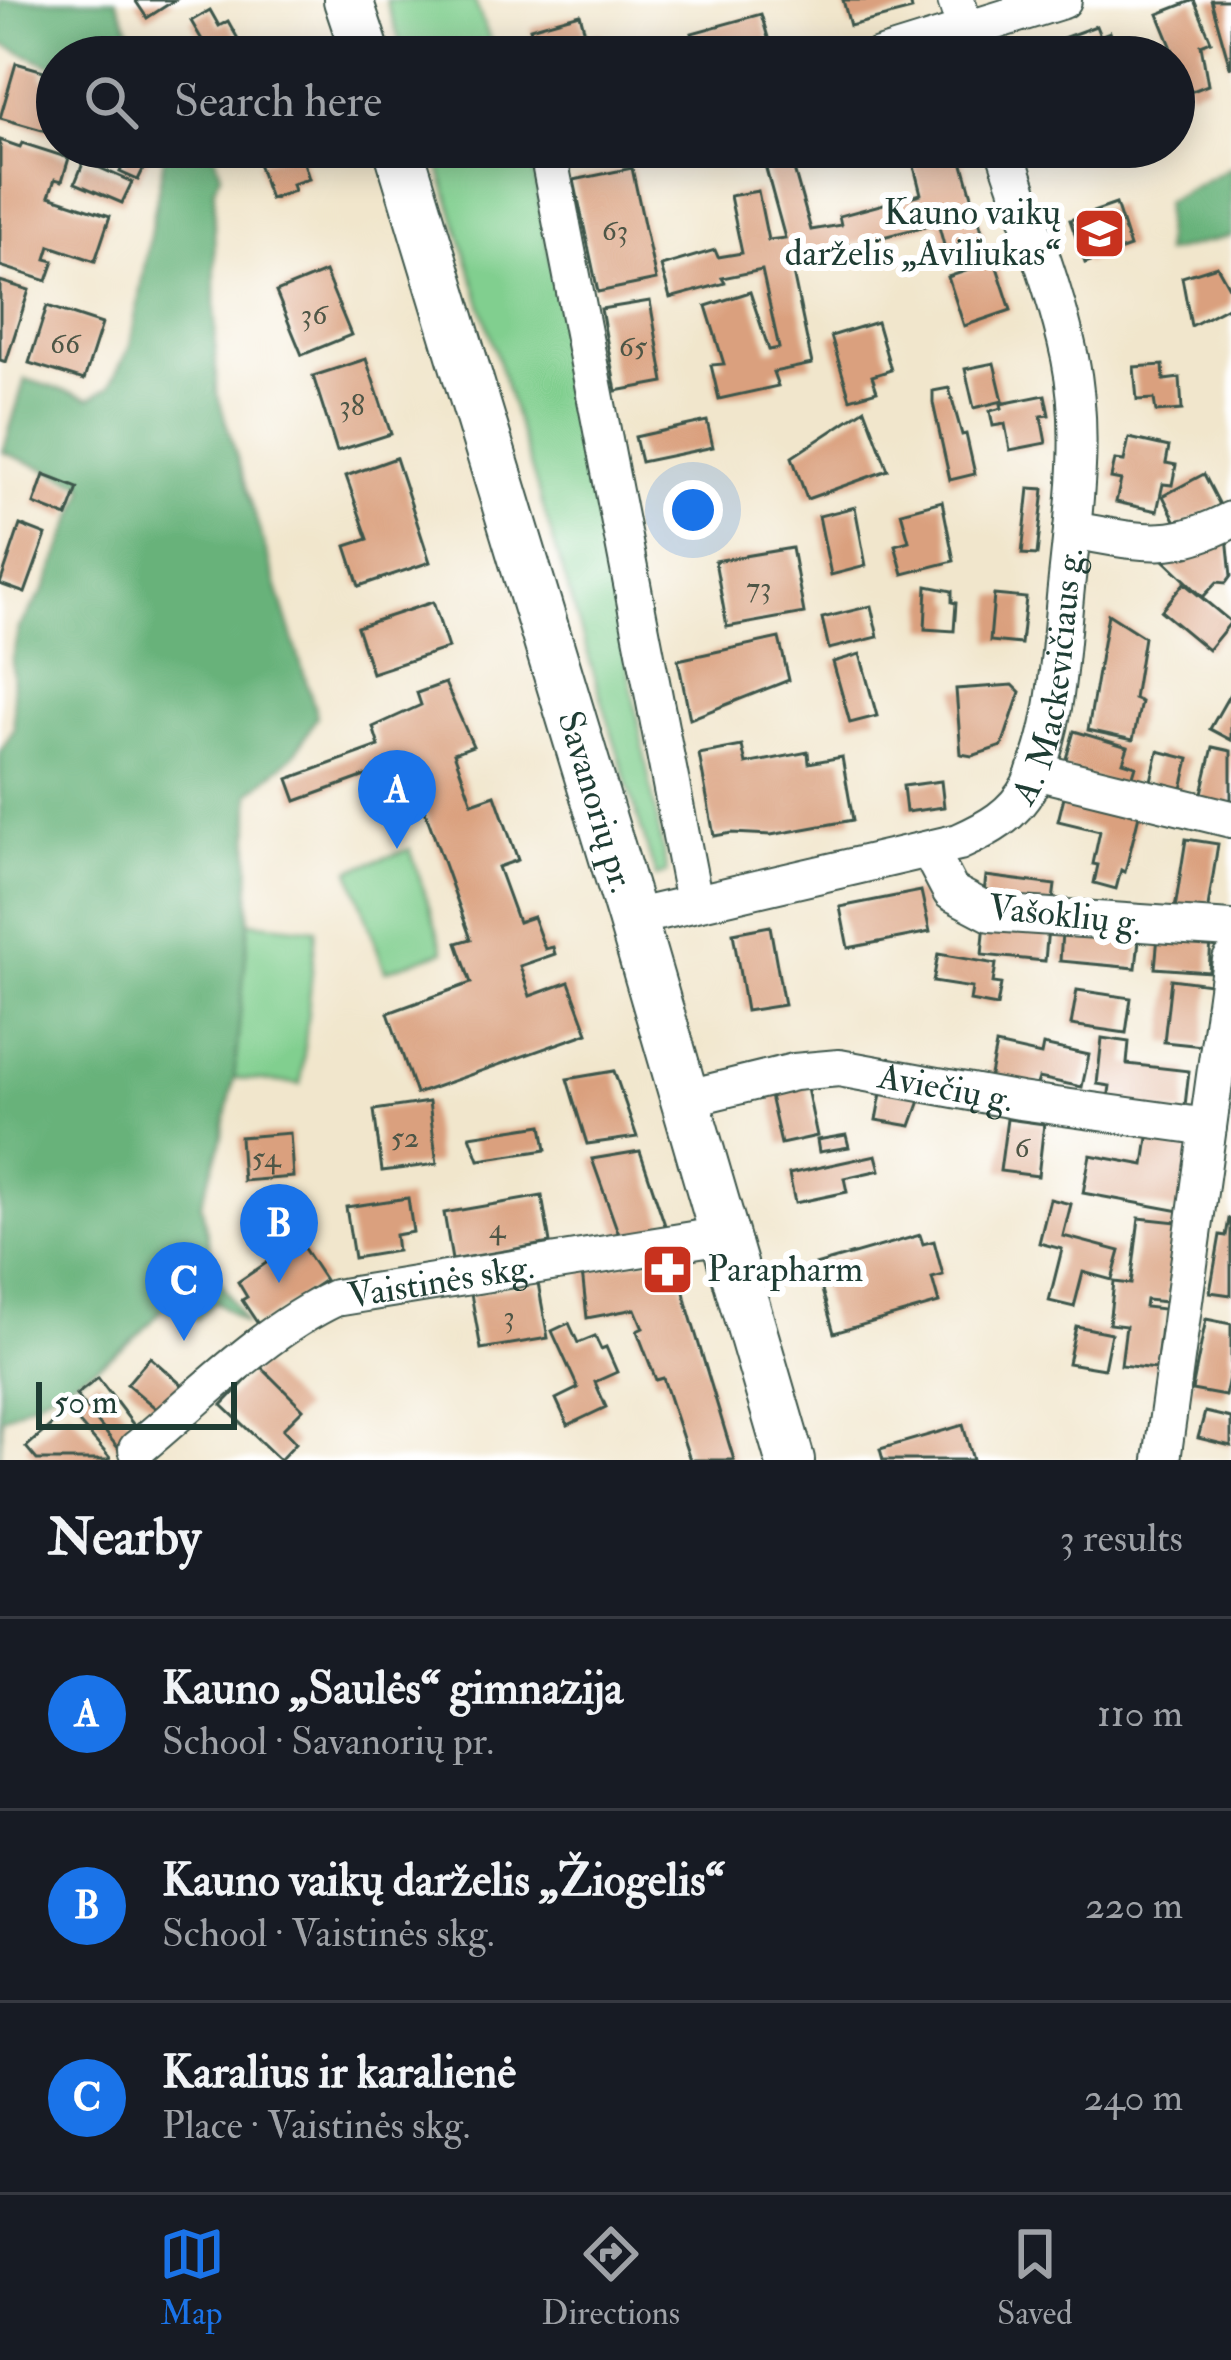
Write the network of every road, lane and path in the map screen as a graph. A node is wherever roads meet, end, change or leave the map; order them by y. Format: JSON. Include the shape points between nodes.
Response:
{"nodes":[{"id":1,"x":348,"y":0,"type":"edge"},
{"id":2,"x":1063,"y":0,"type":"edge"},
{"id":3,"x":966,"y":30,"type":"edge"},
{"id":4,"x":360,"y":36,"type":"edge"},
{"id":5,"x":404,"y":168,"type":"edge"},
{"id":6,"x":553,"y":168,"type":"edge"},
{"id":7,"x":1011,"y":168,"type":"edge"},
{"id":8,"x":1231,"y":520,"type":"edge"},
{"id":9,"x":1072,"y":530,"type":"junction"},
{"id":10,"x":1035,"y":771,"type":"junction"},
{"id":11,"x":1231,"y":819,"type":"edge"},
{"id":12,"x":929,"y":850,"type":"junction"},
{"id":13,"x":694,"y":902,"type":"junction"},
{"id":14,"x":632,"y":918,"type":"junction"},
{"id":15,"x":1231,"y":929,"type":"edge"},
{"id":16,"x":1231,"y":960,"type":"edge"},
{"id":17,"x":684,"y":1099,"type":"junction"},
{"id":18,"x":1208,"y":1127,"type":"junction"},
{"id":19,"x":724,"y":1235,"type":"junction"},
{"id":20,"x":137,"y":1449,"type":"dead end"},
{"id":21,"x":790,"y":1460,"type":"edge"},
{"id":22,"x":1162,"y":1460,"type":"edge"}],
"edges":[{"from":1,"to":4,"type":"main road"},
{"from":2,"to":3,"type":"street"},
{"from":5,"to":14,"type":"main road","name":"Savanorių pr."},
{"from":6,"to":13,"type":"street"},
{"from":7,"to":9,"type":"street","name":"A. Mackevičiaus g.","via":[[1070,358],[1078,454]]},
{"from":8,"to":9,"type":"street","via":[[1156,544]]},
{"from":9,"to":10,"type":"street","name":"A. Mackevičiaus g.","via":[[1059,657]]},
{"from":10,"to":11,"type":"street"},
{"from":10,"to":12,"type":"street","name":"A. Mackevičiaus g.","via":[[1007,815]]},
{"from":12,"to":13,"type":"street","name":"A. Mackevičiaus g."},
{"from":12,"to":15,"type":"street","name":"Vašoklių g.","via":[[952,892],[992,914]]},
{"from":13,"to":14,"type":"street","name":"A. Mackevičiaus g."},
{"from":14,"to":17,"type":"main road","name":"Savanorių pr."},
{"from":16,"to":18,"type":"street"},
{"from":17,"to":18,"type":"street","name":"Aviečių g.","via":[[839,1068]]},
{"from":17,"to":19,"type":"main road","name":"Savanorių pr."},
{"from":18,"to":22,"type":"street"},
{"from":19,"to":20,"type":"street","name":"Vaistinės skg.","via":[[335,1298],[262,1346]]},
{"from":19,"to":21,"type":"main road","name":"Savanorių pr."}]}
